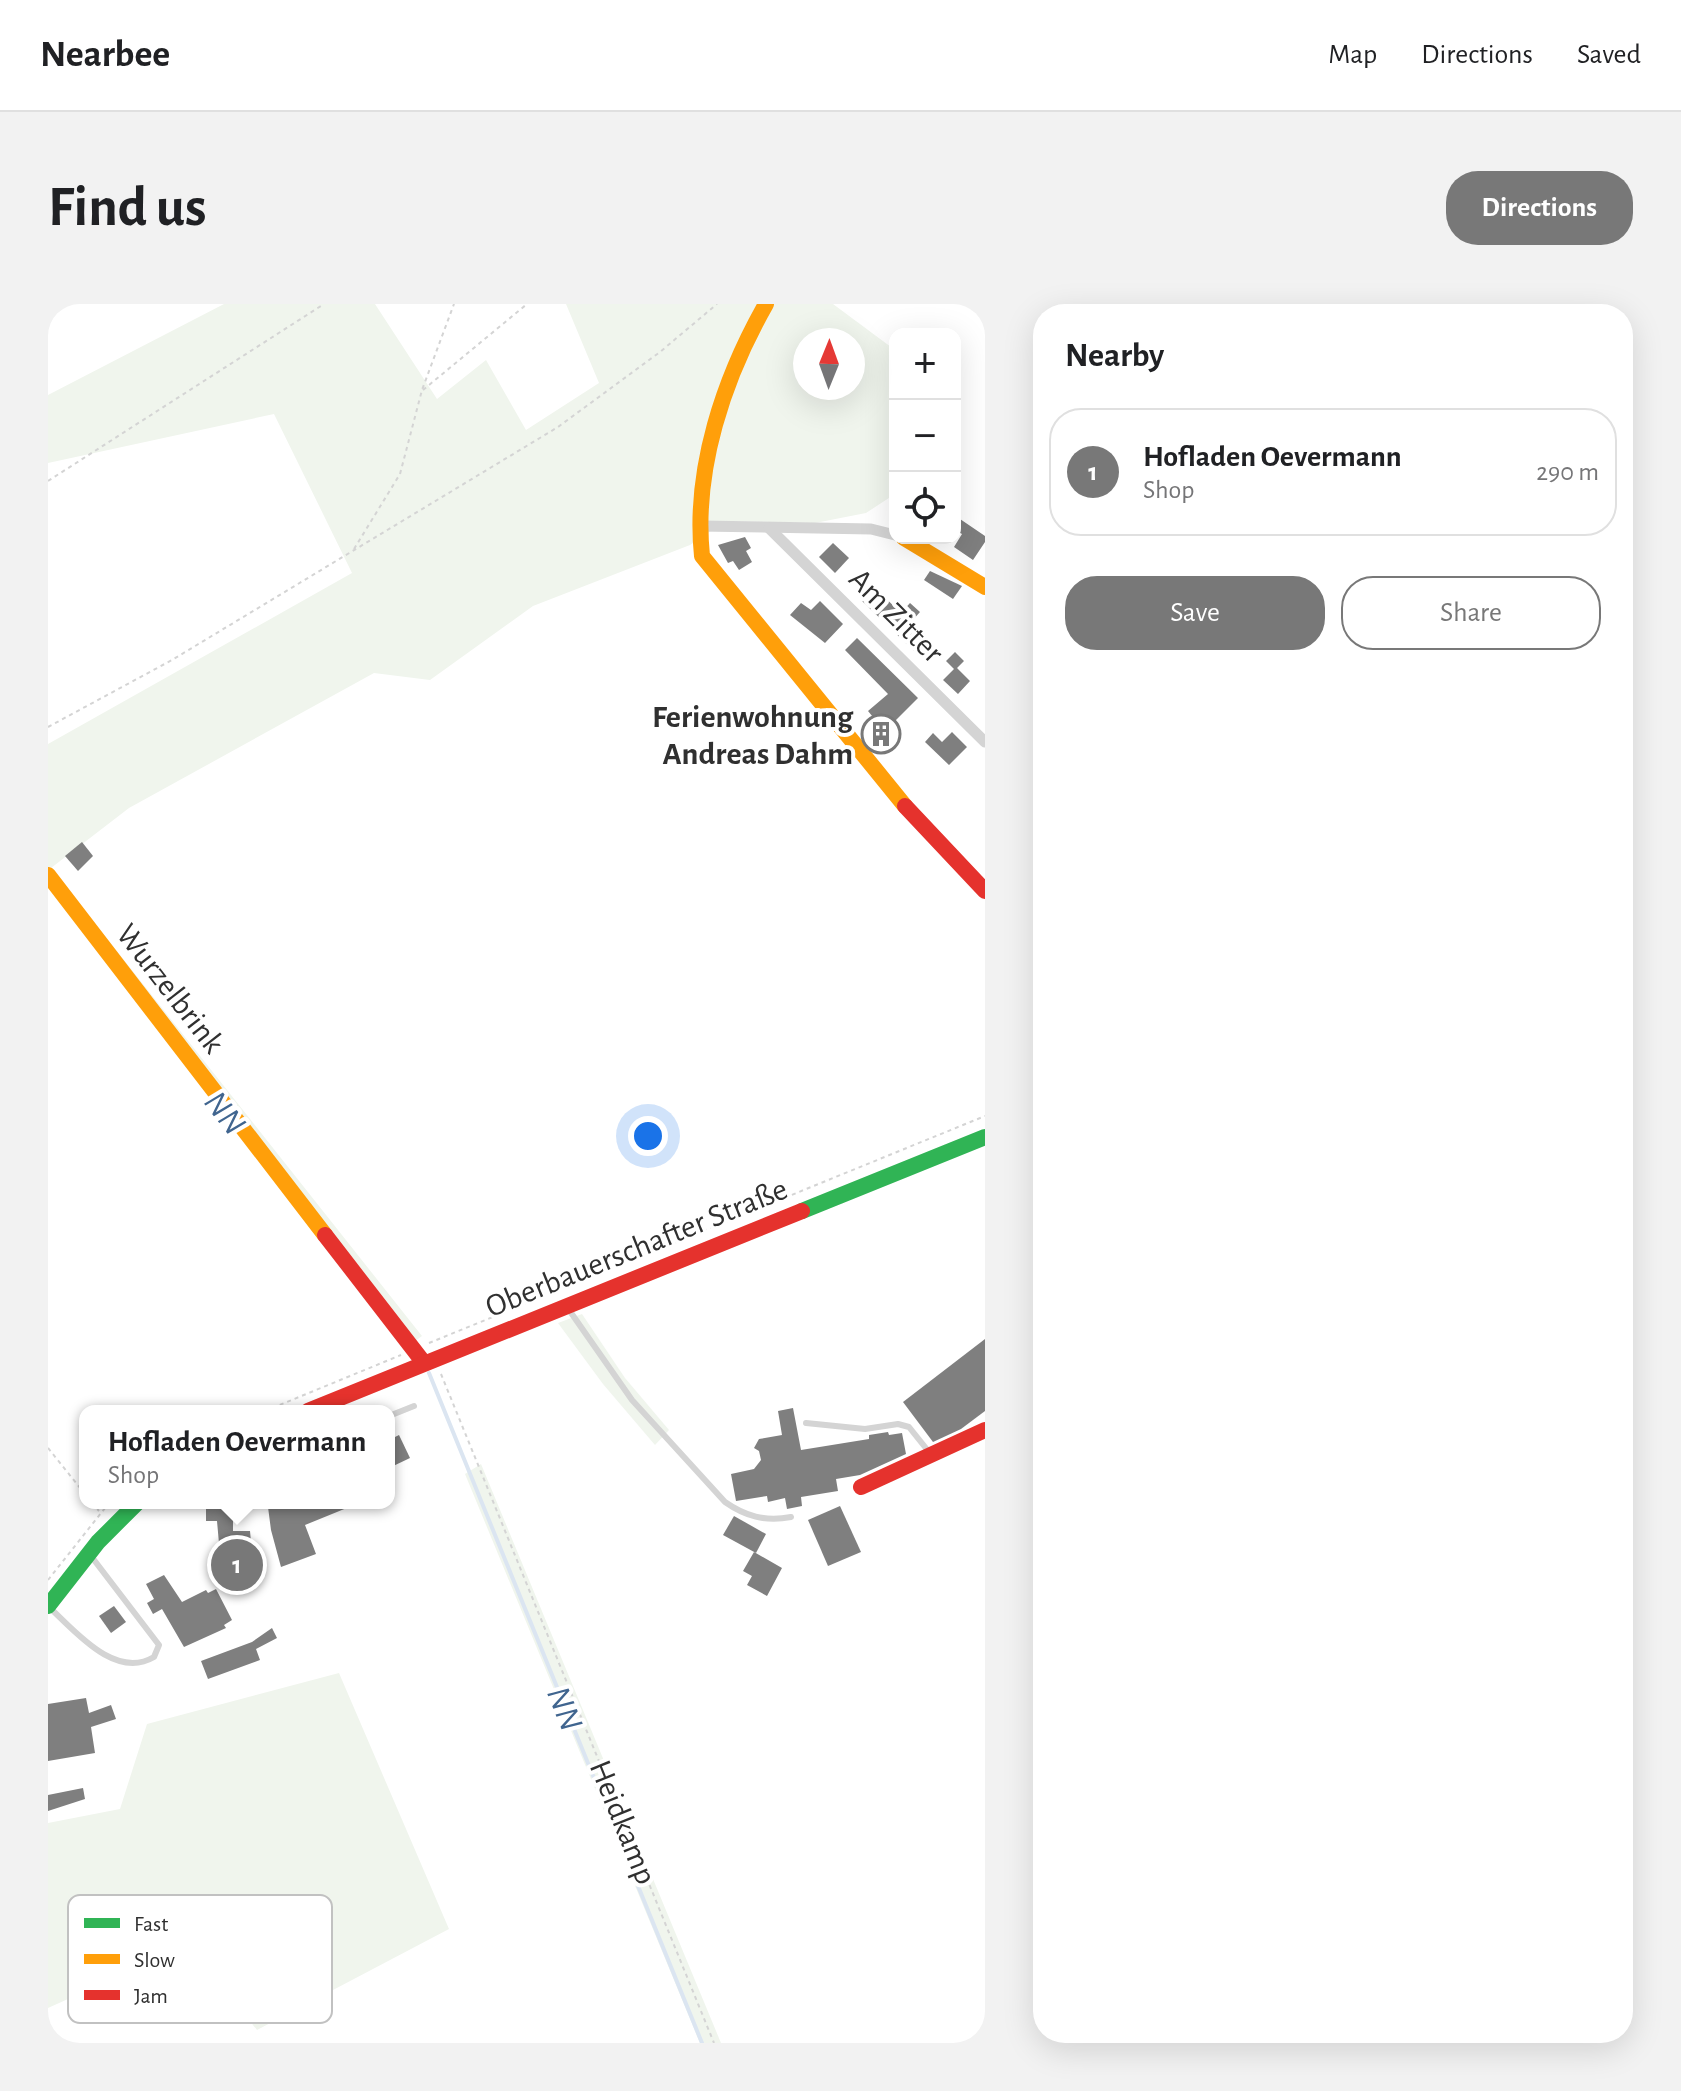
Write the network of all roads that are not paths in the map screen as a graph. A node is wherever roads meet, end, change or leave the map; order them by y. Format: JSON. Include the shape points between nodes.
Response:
{"nodes":[{"id":1,"x":766,"y":304,"type":"edge"},
{"id":2,"x":700,"y":526,"type":"junction"},
{"id":3,"x":769,"y":528,"type":"junction"},
{"id":4,"x":889,"y":534,"type":"edge"},
{"id":5,"x":914,"y":544,"type":"edge"},
{"id":6,"x":985,"y":587,"type":"edge"},
{"id":7,"x":985,"y":742,"type":"edge"},
{"id":8,"x":48,"y":875,"type":"edge"},
{"id":9,"x":985,"y":891,"type":"edge"},
{"id":10,"x":985,"y":1137,"type":"edge"},
{"id":11,"x":567,"y":1307,"type":"junction"},
{"id":12,"x":424,"y":1357,"type":"junction"},
{"id":13,"x":321,"y":1405,"type":"edge"},
{"id":14,"x":414,"y":1406,"type":"dead end"},
{"id":15,"x":395,"y":1414,"type":"edge"},
{"id":16,"x":806,"y":1423,"type":"dead end"},
{"id":17,"x":985,"y":1430,"type":"edge"},
{"id":18,"x":931,"y":1455,"type":"junction"},
{"id":19,"x":861,"y":1487,"type":"dead end"},
{"id":20,"x":131,"y":1509,"type":"edge"},
{"id":21,"x":791,"y":1517,"type":"dead end"},
{"id":22,"x":89,"y":1553,"type":"junction"},
{"id":23,"x":48,"y":1606,"type":"edge"}],
"edges":[{"from":1,"to":2,"type":"street","via":[[728,378]]},
{"from":2,"to":3,"type":"street","name":"Am Zitter"},
{"from":2,"to":9,"type":"street","via":[[702,556],[715,576],[890,790]]},
{"from":3,"to":4,"type":"street","name":"Am Zitter"},
{"from":3,"to":7,"type":"street","name":"Am Zitter"},
{"from":5,"to":6,"type":"street","name":"Am Zitter"},
{"from":8,"to":12,"type":"street","name":"Wurzelbrink"},
{"from":10,"to":11,"type":"street","name":"Oberbauerschafter Straße"},
{"from":11,"to":12,"type":"street","name":"Oberbauerschafter Straße"},
{"from":11,"to":21,"type":"lane","via":[[632,1400],[725,1502],[757,1518]]},
{"from":12,"to":13,"type":"street","name":"Oberbauerschafter Straße"},
{"from":14,"to":15,"type":"lane"},
{"from":16,"to":18,"type":"lane","via":[[865,1429],[898,1424],[909,1427]]},
{"from":17,"to":18,"type":"street"},
{"from":18,"to":19,"type":"street"},
{"from":20,"to":22,"type":"street"},
{"from":22,"to":23,"type":"street"},
{"from":22,"to":23,"type":"lane","via":[[159,1645],[154,1657],[108,1657],[97,1652]]}]}
